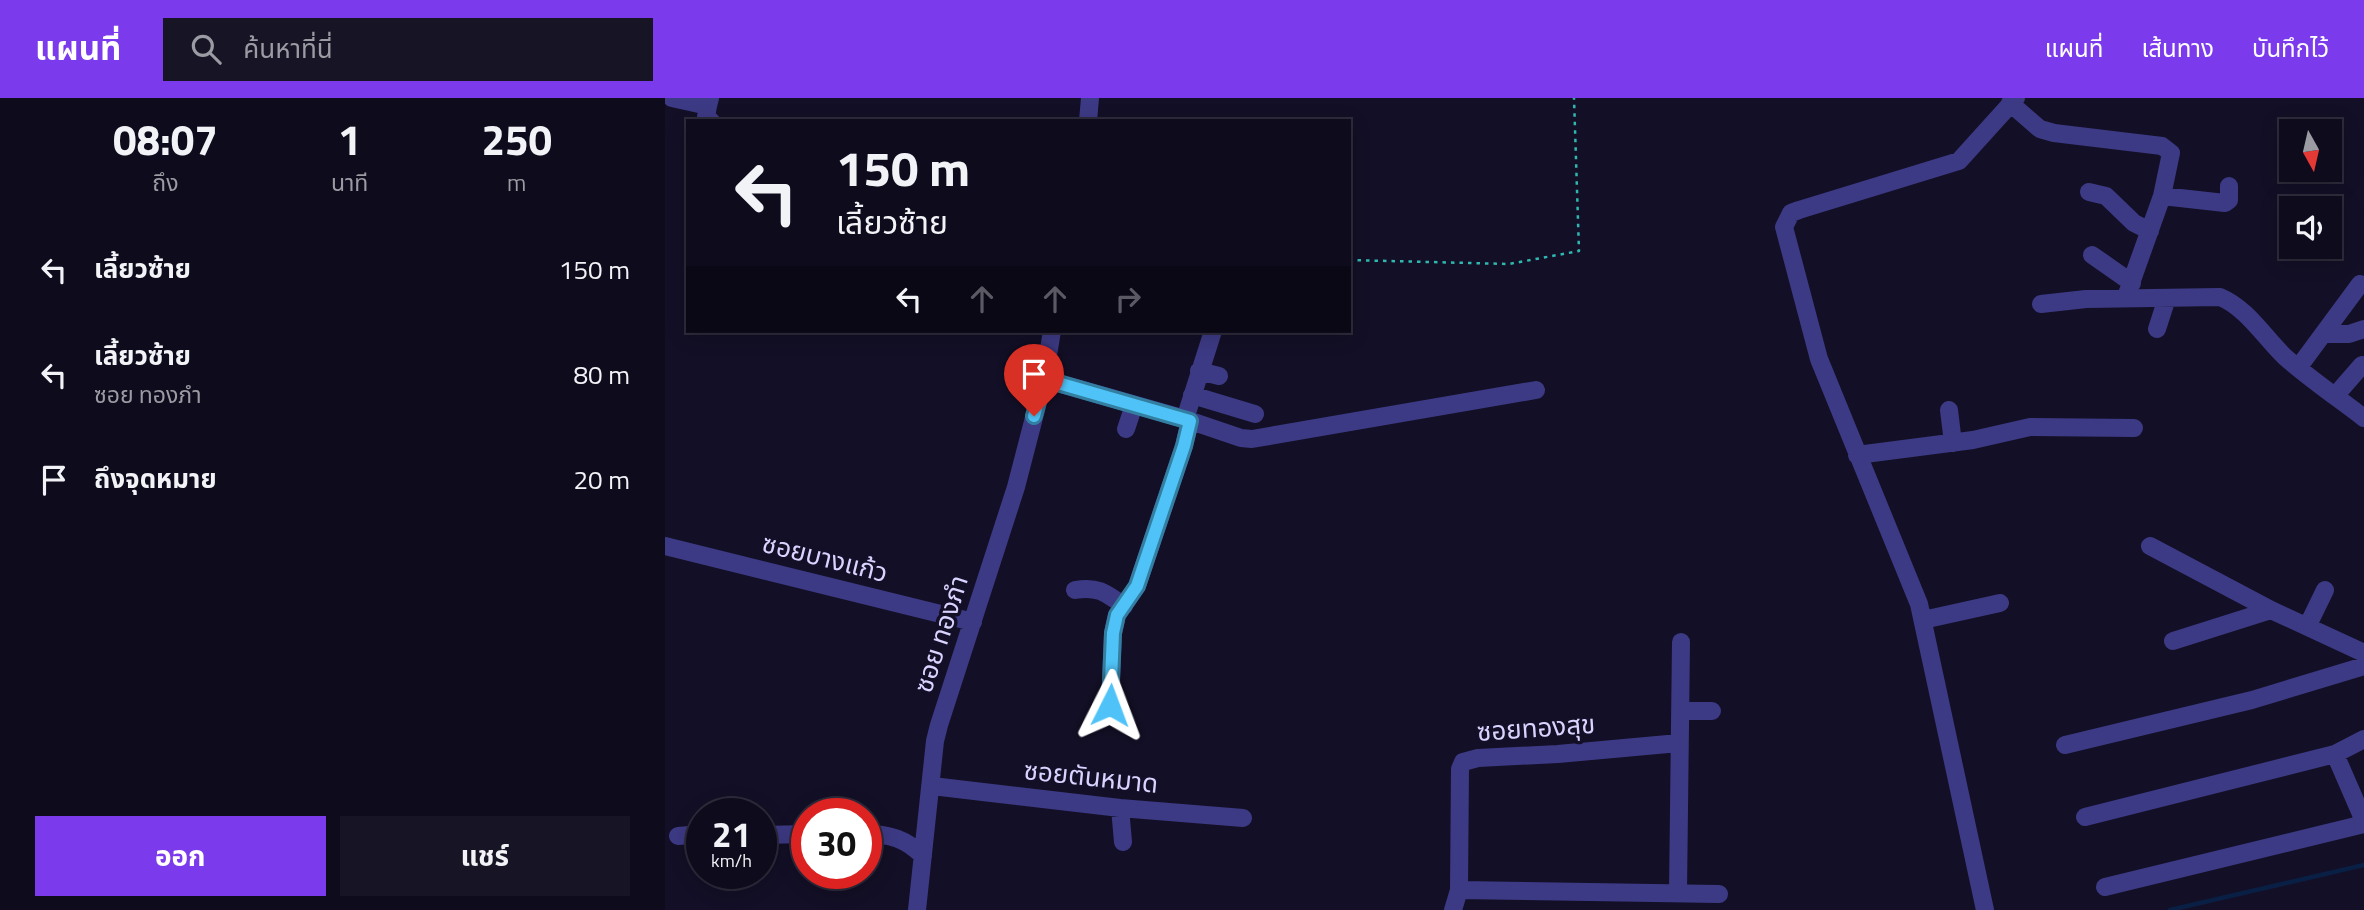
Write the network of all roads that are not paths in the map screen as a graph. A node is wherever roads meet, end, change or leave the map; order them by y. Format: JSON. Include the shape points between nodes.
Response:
{"nodes":[{"id":1,"x":673,"y":98,"type":"edge"},
{"id":2,"x":1090,"y":98,"type":"edge"},
{"id":3,"x":2013,"y":101,"type":"edge"},
{"id":4,"x":710,"y":108,"type":"edge"},
{"id":5,"x":1088,"y":119,"type":"edge"},
{"id":6,"x":2229,"y":186,"type":"dead end"},
{"id":7,"x":2089,"y":192,"type":"dead end"},
{"id":8,"x":2162,"y":196,"type":"junction"},
{"id":9,"x":2150,"y":231,"type":"junction"},
{"id":10,"x":2092,"y":255,"type":"dead end"},
{"id":11,"x":2360,"y":284,"type":"dead end"},
{"id":12,"x":2129,"y":290,"type":"junction"},
{"id":13,"x":2167,"y":298,"type":"junction"},
{"id":14,"x":2041,"y":304,"type":"dead end"},
{"id":15,"x":2157,"y":329,"type":"dead end"},
{"id":16,"x":2364,"y":329,"type":"edge"},
{"id":17,"x":1052,"y":333,"type":"edge"},
{"id":18,"x":1212,"y":333,"type":"edge"},
{"id":19,"x":2323,"y":334,"type":"junction"},
{"id":20,"x":2362,"y":365,"type":"dead end"},
{"id":21,"x":2298,"y":368,"type":"junction"},
{"id":22,"x":1199,"y":371,"type":"junction"},
{"id":23,"x":1219,"y":376,"type":"dead end"},
{"id":24,"x":1044,"y":379,"type":"junction"},
{"id":25,"x":1536,"y":390,"type":"dead end"},
{"id":26,"x":1192,"y":395,"type":"junction"},
{"id":27,"x":2335,"y":396,"type":"junction"},
{"id":28,"x":1134,"y":405,"type":"junction"},
{"id":29,"x":1949,"y":410,"type":"dead end"},
{"id":30,"x":1255,"y":414,"type":"dead end"},
{"id":31,"x":2364,"y":418,"type":"edge"},
{"id":32,"x":1187,"y":420,"type":"junction"},
{"id":33,"x":2134,"y":428,"type":"dead end"},
{"id":34,"x":1126,"y":429,"type":"dead end"},
{"id":35,"x":1953,"y":443,"type":"junction"},
{"id":36,"x":1857,"y":455,"type":"junction"},
{"id":37,"x":665,"y":546,"type":"edge"},
{"id":38,"x":2150,"y":546,"type":"dead end"},
{"id":39,"x":1075,"y":590,"type":"dead end"},
{"id":40,"x":2325,"y":590,"type":"dead end"},
{"id":41,"x":2000,"y":603,"type":"dead end"},
{"id":42,"x":1124,"y":606,"type":"junction"},
{"id":43,"x":2271,"y":611,"type":"junction"},
{"id":44,"x":1923,"y":620,"type":"junction"},
{"id":45,"x":973,"y":622,"type":"junction"},
{"id":46,"x":2308,"y":625,"type":"junction"},
{"id":47,"x":2172,"y":641,"type":"dead end"},
{"id":48,"x":1681,"y":642,"type":"dead end"},
{"id":49,"x":2364,"y":653,"type":"edge"},
{"id":50,"x":2364,"y":666,"type":"edge"},
{"id":51,"x":1110,"y":705,"type":"dead end"},
{"id":52,"x":1681,"y":711,"type":"junction"},
{"id":53,"x":1712,"y":711,"type":"dead end"},
{"id":54,"x":2364,"y":740,"type":"edge"},
{"id":55,"x":1679,"y":743,"type":"junction"},
{"id":56,"x":2065,"y":745,"type":"dead end"},
{"id":57,"x":2335,"y":754,"type":"junction"},
{"id":58,"x":932,"y":786,"type":"junction"},
{"id":59,"x":1120,"y":808,"type":"junction"},
{"id":60,"x":2085,"y":817,"type":"dead end"},
{"id":61,"x":1243,"y":818,"type":"dead end"},
{"id":62,"x":2364,"y":823,"type":"edge"},
{"id":63,"x":686,"y":835,"type":"edge"},
{"id":64,"x":882,"y":835,"type":"edge"},
{"id":65,"x":678,"y":836,"type":"dead end"},
{"id":66,"x":1123,"y":842,"type":"dead end"},
{"id":67,"x":923,"y":856,"type":"junction"},
{"id":68,"x":2105,"y":887,"type":"dead end"},
{"id":69,"x":1458,"y":890,"type":"junction"},
{"id":70,"x":1678,"y":893,"type":"junction"},
{"id":71,"x":1719,"y":894,"type":"dead end"},
{"id":72,"x":917,"y":910,"type":"edge"},
{"id":73,"x":1453,"y":910,"type":"edge"},
{"id":74,"x":1985,"y":910,"type":"edge"}],
"edges":[{"from":1,"to":4,"type":"street"},
{"from":2,"to":5,"type":"street"},
{"from":3,"to":8,"type":"street","via":[[2040,129],[2169,149],[2172,159]]},
{"from":3,"to":36,"type":"street","via":[[1959,161],[1799,210],[1786,220],[1784,227],[1817,350]]},
{"from":6,"to":8,"type":"street","via":[[2225,203]]},
{"from":7,"to":9,"type":"street","via":[[2106,196],[2134,223]]},
{"from":8,"to":9,"type":"street"},
{"from":9,"to":12,"type":"street"},
{"from":10,"to":12,"type":"street"},
{"from":11,"to":19,"type":"street"},
{"from":12,"to":13,"type":"street"},
{"from":12,"to":14,"type":"street"},
{"from":13,"to":15,"type":"street"},
{"from":13,"to":21,"type":"street","via":[[2230,301]]},
{"from":16,"to":19,"type":"street"},
{"from":17,"to":24,"type":"street","name":"ซอย ทองภํา"},
{"from":18,"to":22,"type":"street"},
{"from":19,"to":21,"type":"street"},
{"from":20,"to":27,"type":"street"},
{"from":21,"to":27,"type":"street"},
{"from":22,"to":23,"type":"street"},
{"from":22,"to":26,"type":"street"},
{"from":24,"to":28,"type":"street"},
{"from":24,"to":45,"type":"street","name":"ซอย ทองภํา"},
{"from":25,"to":32,"type":"street","via":[[1252,439]]},
{"from":26,"to":30,"type":"street"},
{"from":26,"to":32,"type":"street"},
{"from":27,"to":31,"type":"street"},
{"from":28,"to":32,"type":"street"},
{"from":28,"to":34,"type":"street"},
{"from":29,"to":35,"type":"street"},
{"from":32,"to":42,"type":"street","via":[[1184,446],[1137,586]]},
{"from":33,"to":35,"type":"street","via":[[2030,427]]},
{"from":35,"to":36,"type":"street"},
{"from":36,"to":44,"type":"street","via":[[1909,574]]},
{"from":37,"to":45,"type":"street","name":"ซอยบางแก้ว"},
{"from":38,"to":43,"type":"street"},
{"from":39,"to":42,"type":"street","via":[[1091,587]]},
{"from":40,"to":46,"type":"street"},
{"from":41,"to":44,"type":"street"},
{"from":42,"to":51,"type":"street","via":[[1113,633]]},
{"from":43,"to":46,"type":"street"},
{"from":43,"to":47,"type":"street"},
{"from":44,"to":74,"type":"street"},
{"from":45,"to":58,"type":"street","name":"ซอย ทองภํา","via":[[939,725]]},
{"from":46,"to":49,"type":"street"},
{"from":48,"to":52,"type":"street"},
{"from":50,"to":56,"type":"street","via":[[2252,700]]},
{"from":52,"to":53,"type":"street"},
{"from":52,"to":55,"type":"street"},
{"from":54,"to":57,"type":"street"},
{"from":55,"to":69,"type":"street","name":"ซอยทองสุข","via":[[1463,762]]},
{"from":55,"to":70,"type":"street"},
{"from":57,"to":60,"type":"street"},
{"from":57,"to":62,"type":"street"},
{"from":58,"to":59,"type":"street","name":"ซอยตันหมาด"},
{"from":58,"to":67,"type":"street","name":"ซอย ทองภํา"},
{"from":59,"to":61,"type":"street","name":"ซอยตันหมาด"},
{"from":59,"to":66,"type":"street"},
{"from":62,"to":68,"type":"street"},
{"from":63,"to":65,"type":"street"},
{"from":64,"to":67,"type":"street","via":[[904,841]]},
{"from":67,"to":72,"type":"street","name":"ซอย ทองภํา"},
{"from":69,"to":70,"type":"street"},
{"from":69,"to":73,"type":"street","name":"ซอยทองสุข"},
{"from":70,"to":71,"type":"street"}]}
